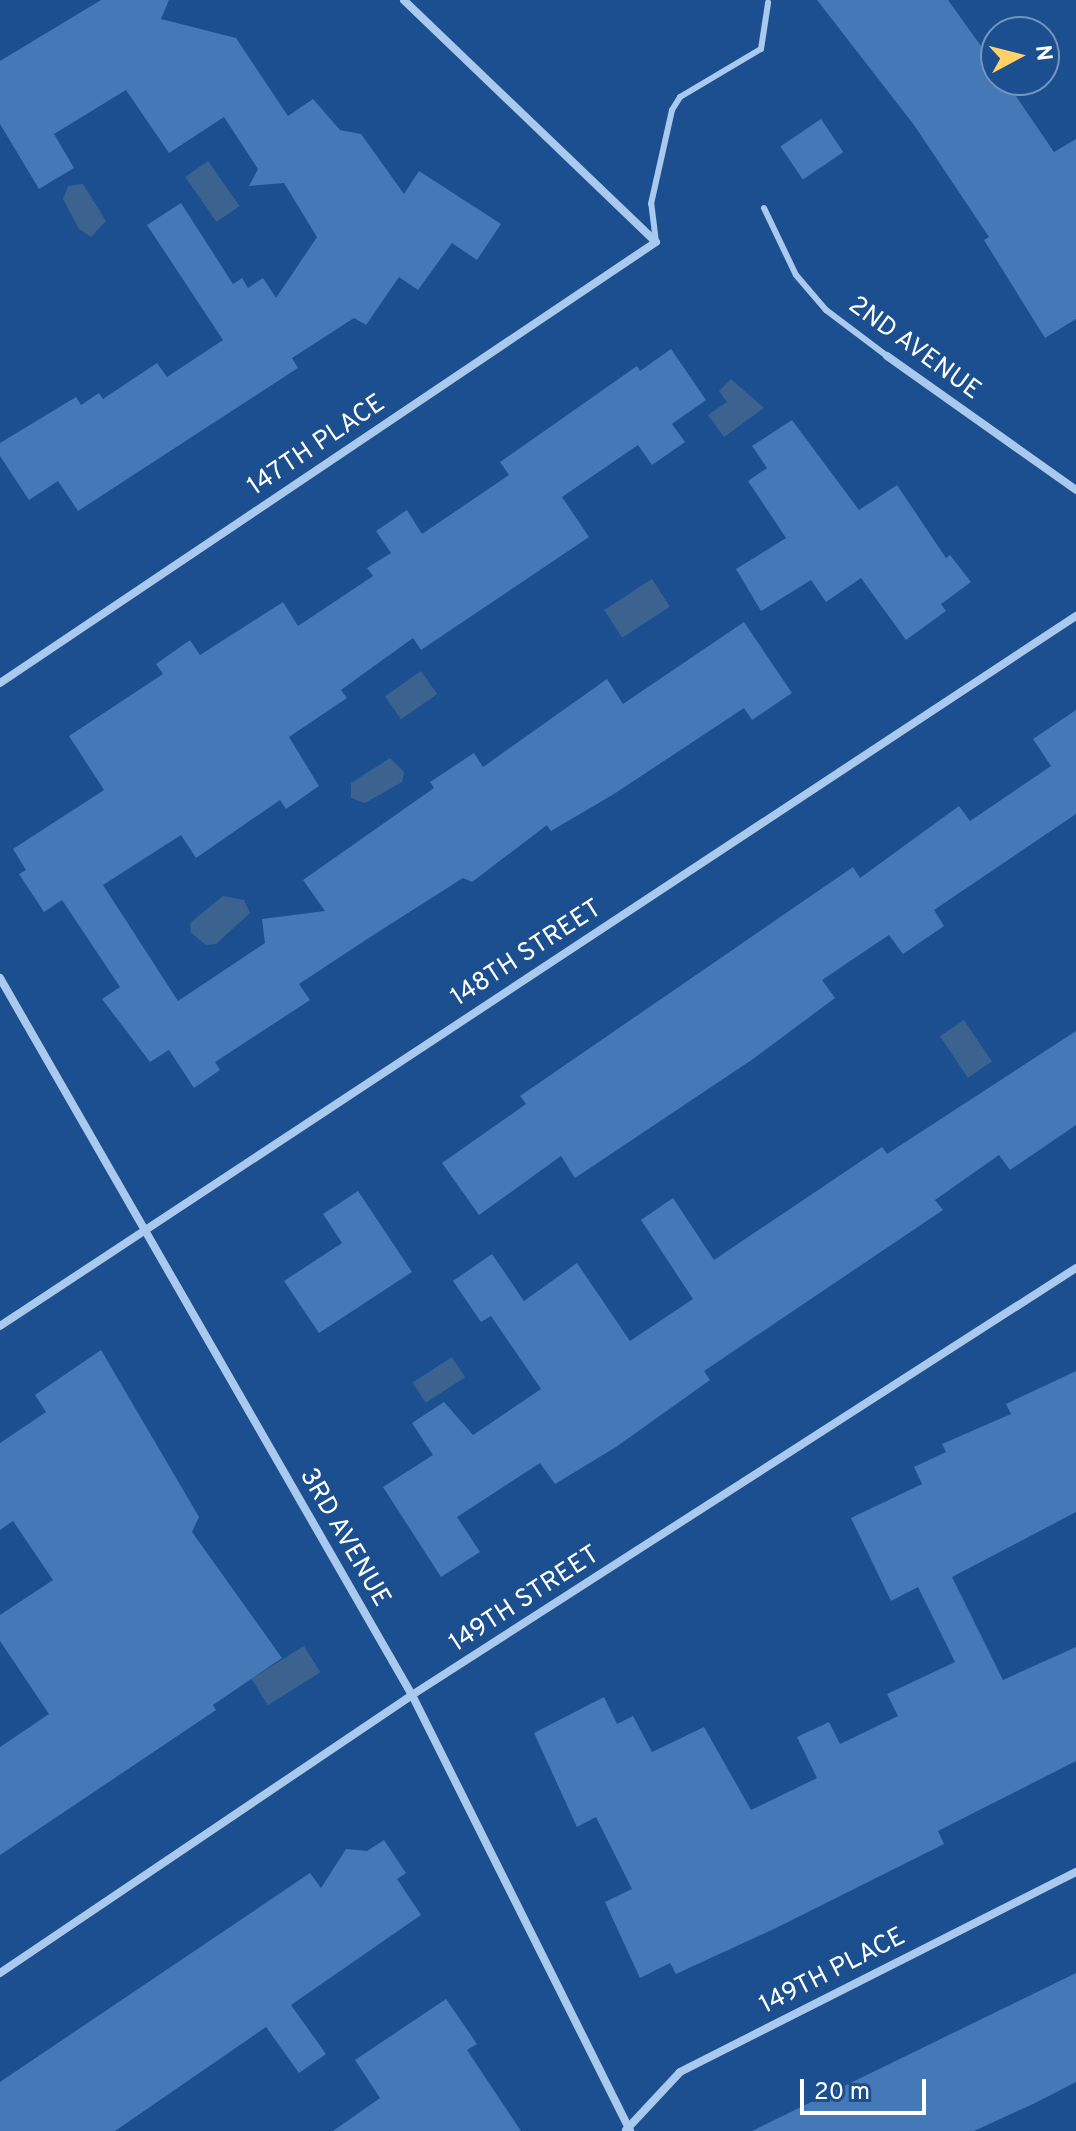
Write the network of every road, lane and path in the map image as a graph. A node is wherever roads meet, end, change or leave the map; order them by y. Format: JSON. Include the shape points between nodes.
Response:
{"nodes":[{"id":1,"x":404,"y":0,"type":"edge"},
{"id":2,"x":768,"y":3,"type":"dead end"},
{"id":3,"x":764,"y":208,"type":"dead end"},
{"id":4,"x":656,"y":242,"type":"junction"},
{"id":5,"x":887,"y":356,"type":"joint"},
{"id":6,"x":1076,"y":490,"type":"edge"},
{"id":7,"x":1076,"y":616,"type":"edge"},
{"id":8,"x":0,"y":683,"type":"edge"},
{"id":9,"x":0,"y":978,"type":"edge"},
{"id":10,"x":143,"y":1230,"type":"junction"},
{"id":11,"x":1076,"y":1268,"type":"edge"},
{"id":12,"x":0,"y":1326,"type":"edge"},
{"id":13,"x":412,"y":1695,"type":"junction"},
{"id":14,"x":1076,"y":1872,"type":"edge"},
{"id":15,"x":0,"y":1973,"type":"edge"},
{"id":16,"x":628,"y":2130,"type":"edge"}],
"edges":[{"from":1,"to":4,"type":"street"},
{"from":2,"to":4,"type":"lane","via":[[761,49],[680,97],[672,110],[651,204]]},
{"from":3,"to":5,"type":"lane","name":"2ND AVENUE","via":[[796,275],[826,310]]},
{"from":4,"to":8,"type":"street","name":"147TH PLACE"},
{"from":5,"to":6,"type":"street","name":"2ND AVENUE"},
{"from":7,"to":10,"type":"street","name":"148TH STREET"},
{"from":9,"to":10,"type":"street","name":"3RD AVENUE"},
{"from":10,"to":12,"type":"street","name":"148TH STREET"},
{"from":10,"to":13,"type":"street","name":"3RD AVENUE"},
{"from":11,"to":13,"type":"street","name":"149TH STREET"},
{"from":13,"to":15,"type":"street","name":"149TH STREET"},
{"from":13,"to":16,"type":"street","name":"3RD AVENUE"},
{"from":14,"to":16,"type":"street","name":"149TH PLACE","via":[[680,2072]]}]}
